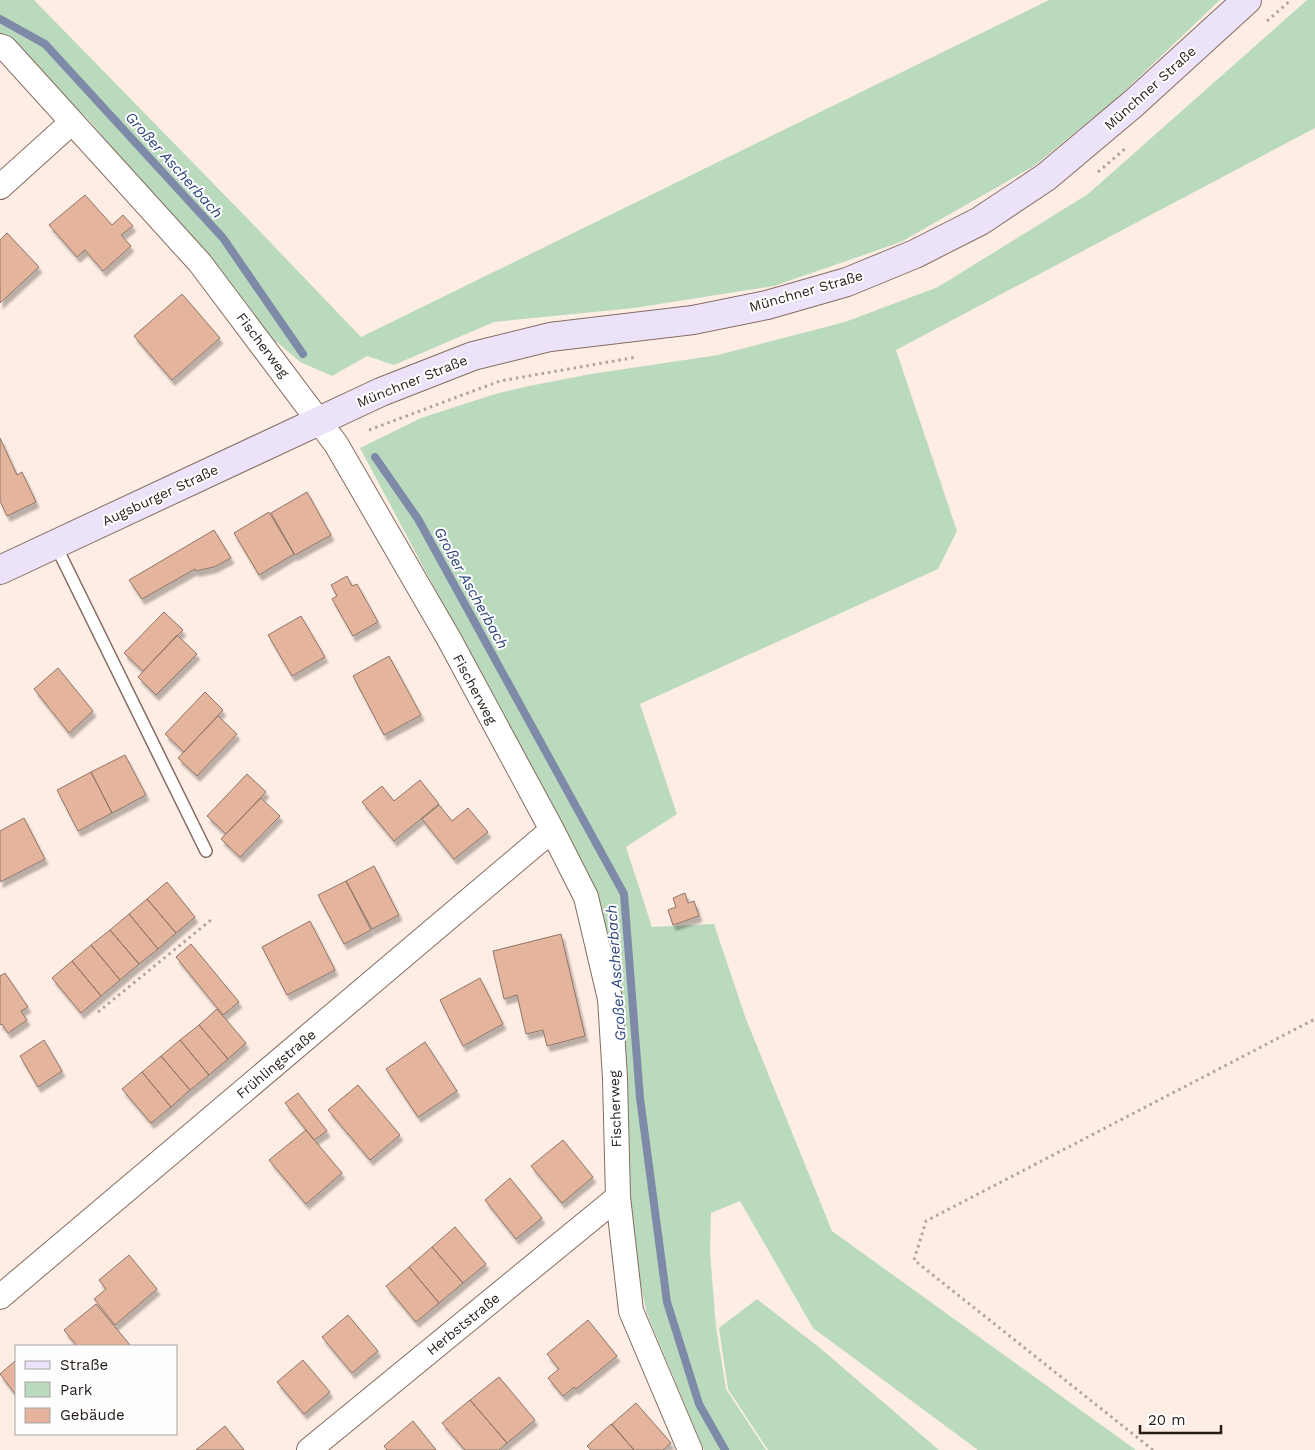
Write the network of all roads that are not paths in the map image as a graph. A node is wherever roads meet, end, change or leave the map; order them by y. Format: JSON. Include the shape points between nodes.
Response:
{"nodes":[{"id":1,"x":1247,"y":0,"type":"edge"},
{"id":2,"x":0,"y":46,"type":"edge"},
{"id":3,"x":72,"y":122,"type":"junction"},
{"id":4,"x":0,"y":187,"type":"edge"},
{"id":5,"x":320,"y":420,"type":"junction"},
{"id":6,"x":55,"y":544,"type":"junction"},
{"id":7,"x":0,"y":570,"type":"edge"},
{"id":8,"x":552,"y":830,"type":"junction"},
{"id":9,"x":206,"y":851,"type":"dead end"},
{"id":10,"x":618,"y":1197,"type":"junction"},
{"id":11,"x":0,"y":1297,"type":"edge"},
{"id":12,"x":309,"y":1450,"type":"edge"},
{"id":13,"x":690,"y":1450,"type":"edge"}],
"edges":[{"from":1,"to":5,"type":"main road","name":"Münchner Straße","via":[[1134,103],[1046,177],[980,220],[915,254],[847,282],[767,305],[693,320],[550,338],[473,356]]},
{"from":2,"to":3,"type":"street","name":"Fischerweg"},
{"from":3,"to":4,"type":"street"},
{"from":3,"to":5,"type":"street","name":"Fischerweg","via":[[200,263]]},
{"from":5,"to":6,"type":"main road","name":"Augsburger Straße"},
{"from":5,"to":8,"type":"street","name":"Fischerweg","via":[[449,639]]},
{"from":6,"to":7,"type":"main road","name":"Augsburger Straße"},
{"from":6,"to":9,"type":"lane"},
{"from":8,"to":10,"type":"street","name":"Fischerweg","via":[[586,897],[610,999]]},
{"from":8,"to":11,"type":"street","name":"Frühlingstraße"},
{"from":10,"to":12,"type":"street","name":"Herbststraße"},
{"from":10,"to":13,"type":"street","name":"Fischerweg","via":[[631,1311]]}]}
